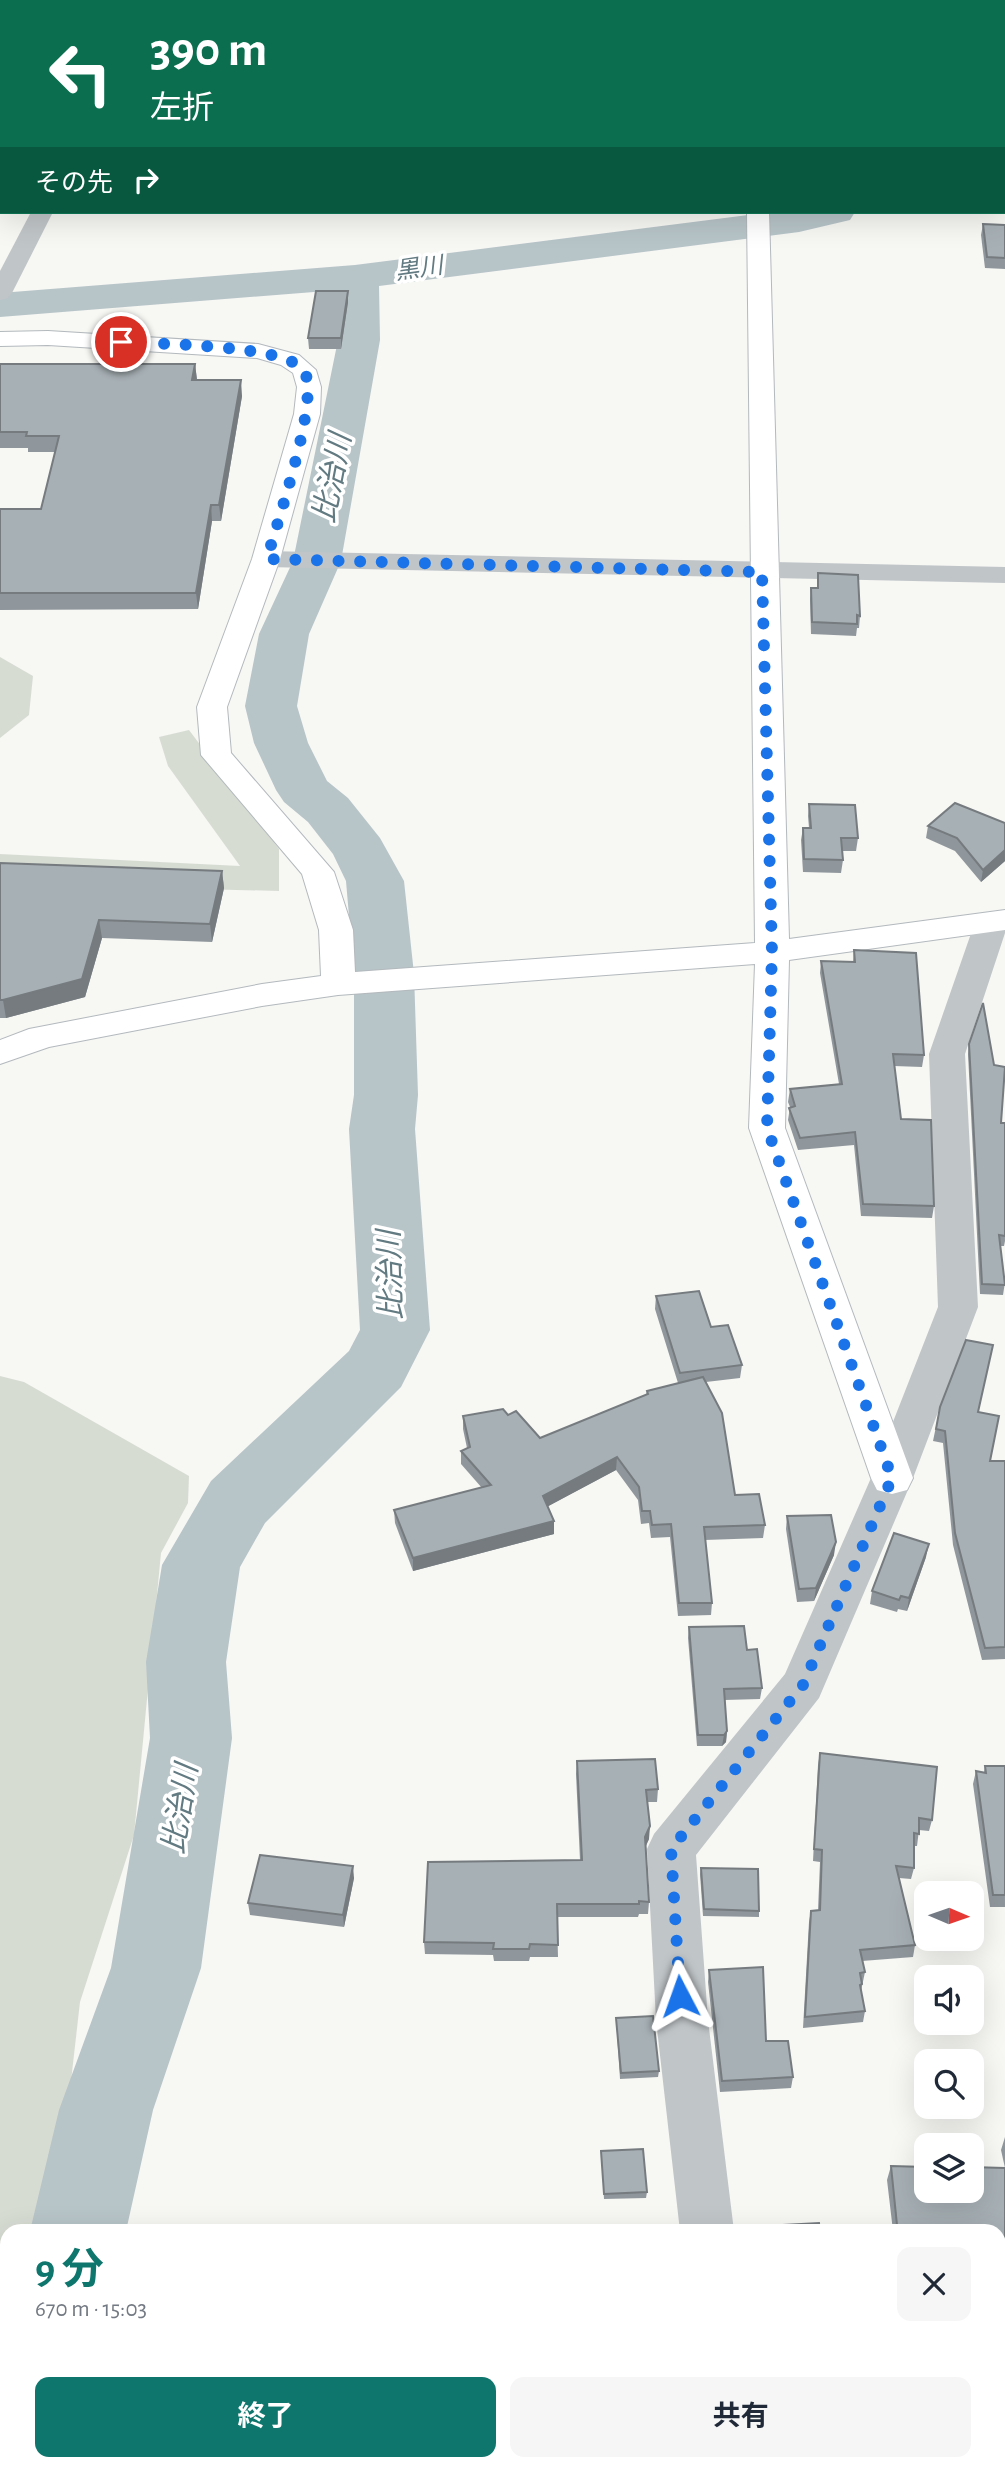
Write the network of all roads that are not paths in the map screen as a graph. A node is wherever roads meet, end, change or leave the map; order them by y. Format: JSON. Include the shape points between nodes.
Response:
{"nodes":[{"id":1,"x":41,"y":214,"type":"edge"},
{"id":2,"x":758,"y":214,"type":"edge"},
{"id":3,"x":5,"y":285,"type":"edge"},
{"id":4,"x":0,"y":339,"type":"edge"},
{"id":5,"x":267,"y":559,"type":"junction"},
{"id":6,"x":762,"y":572,"type":"junction"},
{"id":7,"x":1005,"y":575,"type":"edge"},
{"id":8,"x":998,"y":921,"type":"edge"},
{"id":9,"x":772,"y":952,"type":"junction"},
{"id":10,"x":338,"y":984,"type":"junction"},
{"id":11,"x":0,"y":1054,"type":"edge"},
{"id":12,"x":892,"y":1478,"type":"junction"},
{"id":13,"x":706,"y":2224,"type":"edge"}],
"edges":[{"from":1,"to":3,"type":"street"},
{"from":2,"to":6,"type":"street"},
{"from":4,"to":5,"type":"street","via":[[258,351],[290,360],[304,370],[309,387],[307,414]]},
{"from":5,"to":6,"type":"street"},
{"from":5,"to":10,"type":"street","via":[[212,707],[216,755],[318,872],[336,930]]},
{"from":6,"to":7,"type":"street"},
{"from":6,"to":9,"type":"street"},
{"from":8,"to":9,"type":"street"},
{"from":8,"to":12,"type":"street","via":[[947,1054],[958,1307]]},
{"from":9,"to":10,"type":"street"},
{"from":9,"to":12,"type":"street","via":[[767,1128]]},
{"from":10,"to":11,"type":"street","via":[[41,1037]]},
{"from":12,"to":13,"type":"street","via":[[803,1685],[671,1849],[682,2020]]}]}
